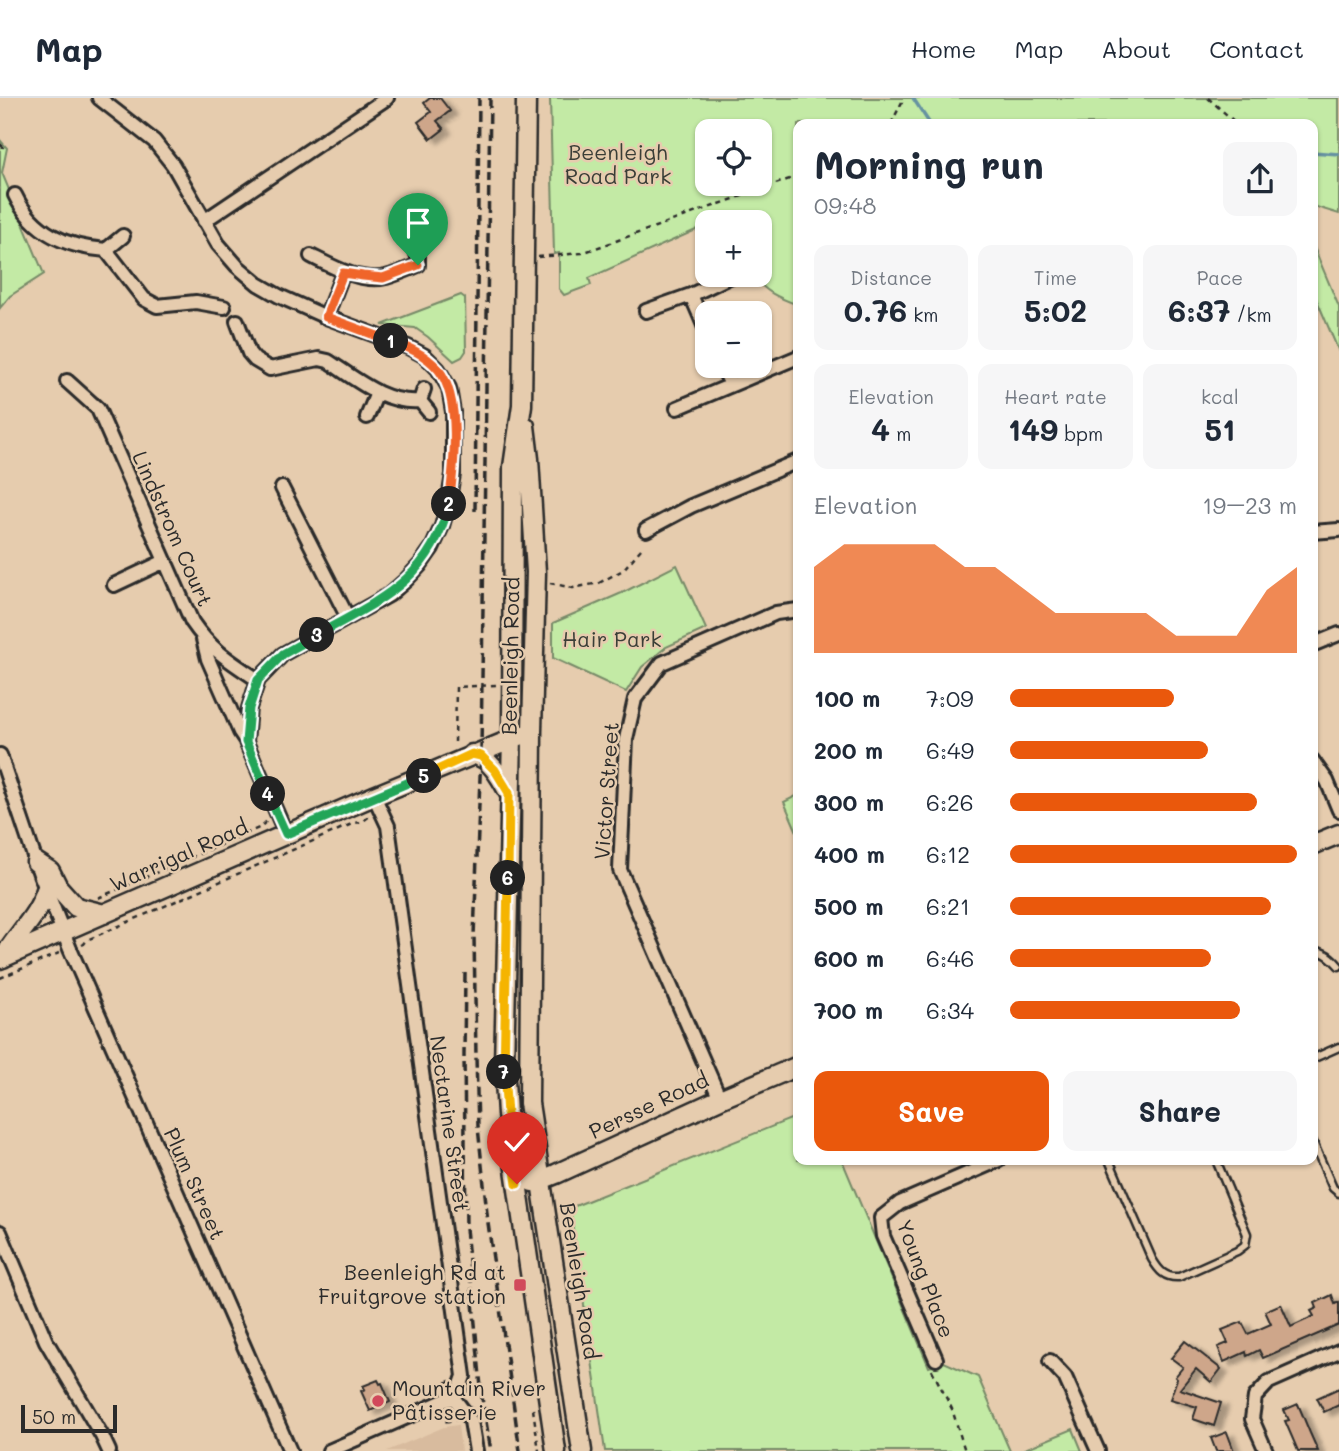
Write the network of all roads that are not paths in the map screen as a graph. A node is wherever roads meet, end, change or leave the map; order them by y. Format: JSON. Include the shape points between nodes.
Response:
{"nodes":[{"id":1,"x":99,"y":98,"type":"edge"},
{"id":2,"x":387,"y":98,"type":"edge"},
{"id":3,"x":526,"y":98,"type":"edge"},
{"id":4,"x":15,"y":195,"type":"dead end"},
{"id":5,"x":204,"y":221,"type":"junction"},
{"id":6,"x":409,"y":227,"type":"dead end"},
{"id":7,"x":123,"y":236,"type":"dead end"},
{"id":8,"x":106,"y":250,"type":"junction"},
{"id":9,"x":311,"y":256,"type":"dead end"},
{"id":10,"x":343,"y":273,"type":"junction"},
{"id":11,"x":708,"y":287,"type":"edge"},
{"id":12,"x":691,"y":295,"type":"junction"},
{"id":13,"x":695,"y":304,"type":"edge"},
{"id":14,"x":224,"y":307,"type":"dead end"},
{"id":15,"x":646,"y":311,"type":"dead end"},
{"id":16,"x":326,"y":317,"type":"junction"},
{"id":17,"x":237,"y":321,"type":"dead end"},
{"id":18,"x":793,"y":359,"type":"edge"},
{"id":19,"x":728,"y":378,"type":"edge"},
{"id":20,"x":67,"y":382,"type":"dead end"},
{"id":21,"x":731,"y":385,"type":"junction"},
{"id":22,"x":377,"y":393,"type":"junction"},
{"id":23,"x":522,"y":405,"type":"junction"},
{"id":24,"x":677,"y":408,"type":"dead end"},
{"id":25,"x":429,"y":412,"type":"dead end"},
{"id":26,"x":367,"y":417,"type":"dead end"},
{"id":27,"x":793,"y":463,"type":"edge"},
{"id":28,"x":282,"y":488,"type":"dead end"},
{"id":29,"x":664,"y":509,"type":"dead end"},
{"id":30,"x":661,"y":523,"type":"junction"},
{"id":31,"x":646,"y":530,"type":"dead end"},
{"id":32,"x":1339,"y":530,"type":"edge"},
{"id":33,"x":1318,"y":532,"type":"edge"},
{"id":34,"x":165,"y":561,"type":"junction"},
{"id":35,"x":114,"y":585,"type":"dead end"},
{"id":36,"x":793,"y":611,"type":"edge"},
{"id":37,"x":348,"y":618,"type":"junction"},
{"id":38,"x":1339,"y":634,"type":"edge"},
{"id":39,"x":203,"y":638,"type":"junction"},
{"id":40,"x":1318,"y":643,"type":"edge"},
{"id":41,"x":258,"y":680,"type":"junction"},
{"id":42,"x":532,"y":731,"type":"junction"},
{"id":43,"x":512,"y":738,"type":"junction"},
{"id":44,"x":246,"y":742,"type":"junction"},
{"id":45,"x":472,"y":754,"type":"junction"},
{"id":46,"x":0,"y":755,"type":"edge"},
{"id":47,"x":1318,"y":768,"type":"edge"},
{"id":48,"x":509,"y":793,"type":"junction"},
{"id":49,"x":377,"y":804,"type":"junction"},
{"id":50,"x":1339,"y":810,"type":"edge"},
{"id":51,"x":286,"y":834,"type":"junction"},
{"id":52,"x":1339,"y":834,"type":"edge"},
{"id":53,"x":1318,"y":843,"type":"edge"},
{"id":54,"x":36,"y":862,"type":"junction"},
{"id":55,"x":47,"y":890,"type":"junction"},
{"id":56,"x":104,"y":914,"type":"junction"},
{"id":57,"x":62,"y":932,"type":"junction"},
{"id":58,"x":1318,"y":951,"type":"edge"},
{"id":59,"x":1,"y":958,"type":"edge"},
{"id":60,"x":1339,"y":966,"type":"edge"},
{"id":61,"x":1339,"y":1047,"type":"edge"},
{"id":62,"x":1318,"y":1056,"type":"edge"},
{"id":63,"x":793,"y":1068,"type":"edge"},
{"id":64,"x":720,"y":1099,"type":"junction"},
{"id":65,"x":1318,"y":1154,"type":"edge"},
{"id":66,"x":987,"y":1165,"type":"edge"},
{"id":67,"x":1112,"y":1165,"type":"edge"},
{"id":68,"x":1218,"y":1165,"type":"edge"},
{"id":69,"x":541,"y":1180,"type":"junction"},
{"id":70,"x":517,"y":1184,"type":"junction"},
{"id":71,"x":1339,"y":1193,"type":"edge"},
{"id":72,"x":0,"y":1232,"type":"edge"},
{"id":73,"x":1339,"y":1351,"type":"edge"},
{"id":74,"x":936,"y":1359,"type":"road end"},
{"id":75,"x":1050,"y":1361,"type":"dead end"},
{"id":76,"x":453,"y":1397,"type":"junction"},
{"id":77,"x":109,"y":1451,"type":"edge"},
{"id":78,"x":290,"y":1451,"type":"edge"},
{"id":79,"x":329,"y":1451,"type":"edge"},
{"id":80,"x":476,"y":1451,"type":"edge"},
{"id":81,"x":556,"y":1451,"type":"edge"},
{"id":82,"x":582,"y":1451,"type":"edge"},
{"id":83,"x":1098,"y":1451,"type":"edge"},
{"id":84,"x":1266,"y":1451,"type":"edge"}],
"edges":[{"from":1,"to":5,"type":"street","via":[[154,141]]},
{"from":2,"to":5,"type":"street"},
{"from":3,"to":23,"type":"main road","name":"Beenleigh Road"},
{"from":4,"to":8,"type":"street","via":[[31,221],[46,232],[85,249]]},
{"from":5,"to":16,"type":"street","via":[[218,244],[258,284]]},
{"from":6,"to":10,"type":"street","via":[[418,265],[383,278]]},
{"from":7,"to":8,"type":"street"},
{"from":8,"to":14,"type":"street","via":[[144,299],[157,306],[196,302]]},
{"from":9,"to":10,"type":"street"},
{"from":10,"to":16,"type":"street"},
{"from":11,"to":12,"type":"street"},
{"from":12,"to":13,"type":"street"},
{"from":12,"to":15,"type":"street"},
{"from":16,"to":37,"type":"street","via":[[425,356],[449,388],[453,412],[453,474],[448,505],[432,548],[389,595]]},
{"from":17,"to":22,"type":"street","via":[[249,353],[271,369],[328,361]]},
{"from":18,"to":21,"type":"street"},
{"from":19,"to":21,"type":"street"},
{"from":20,"to":34,"type":"street","name":"Lindstrom Court","via":[[98,409]]},
{"from":21,"to":24,"type":"street"},
{"from":22,"to":25,"type":"street","via":[[406,402],[422,395]]},
{"from":22,"to":26,"type":"street"},
{"from":23,"to":42,"type":"main road","name":"Beenleigh Road","via":[[536,572]]},
{"from":23,"to":43,"type":"main road","name":"Beenleigh Road","via":[[513,467]]},
{"from":27,"to":30,"type":"street"},
{"from":28,"to":37,"type":"street"},
{"from":29,"to":30,"type":"street"},
{"from":30,"to":31,"type":"street"},
{"from":32,"to":33,"type":"street"},
{"from":34,"to":35,"type":"street"},
{"from":34,"to":39,"type":"street","name":"Lindstrom Court"},
{"from":36,"to":64,"type":"street","name":"Victor Street","via":[[776,613],[662,663],[635,699],[626,739],[620,870]]},
{"from":37,"to":41,"type":"street","via":[[283,654]]},
{"from":38,"to":40,"type":"street"},
{"from":39,"to":41,"type":"street","name":"Lindstrom Court"},
{"from":39,"to":44,"type":"street"},
{"from":41,"to":44,"type":"street","via":[[249,708]]},
{"from":42,"to":43,"type":"main road","name":"Warrigal Road"},
{"from":42,"to":69,"type":"main road","name":"Beenleigh Road","via":[[529,1103]]},
{"from":43,"to":45,"type":"main road","name":"Warrigal Road"},
{"from":43,"to":48,"type":"main road","name":"Beenleigh Road"},
{"from":44,"to":51,"type":"street"},
{"from":45,"to":48,"type":"main road","via":[[495,770]]},
{"from":45,"to":49,"type":"main road","name":"Warrigal Road"},
{"from":46,"to":54,"type":"street","name":"Plum Street"},
{"from":47,"to":50,"type":"street"},
{"from":48,"to":70,"type":"main road","name":"Beenleigh Road","via":[[504,1064]]},
{"from":49,"to":51,"type":"main road","name":"Warrigal Road"},
{"from":49,"to":76,"type":"street","name":"Nectarine Street","via":[[388,826],[464,1376]]},
{"from":51,"to":56,"type":"main road","name":"Warrigal Road"},
{"from":52,"to":53,"type":"main road"},
{"from":54,"to":55,"type":"street","name":"Plum Street"},
{"from":54,"to":56,"type":"main road","via":[[50,870],[76,907]]},
{"from":55,"to":57,"type":"street","name":"Plum Street"},
{"from":55,"to":59,"type":"main road","via":[[38,910]]},
{"from":56,"to":57,"type":"main road","name":"Warrigal Road"},
{"from":57,"to":59,"type":"main road","name":"Warrigal Road"},
{"from":57,"to":78,"type":"street","name":"Plum Street"},
{"from":58,"to":60,"type":"lane"},
{"from":61,"to":62,"type":"lane"},
{"from":63,"to":64,"type":"main road","name":"Persse Road"},
{"from":64,"to":69,"type":"main road","name":"Persse Road"},
{"from":65,"to":71,"type":"lane"},
{"from":66,"to":74,"type":"street","name":"Young Place","via":[[900,1203],[881,1217],[883,1236]]},
{"from":67,"to":68,"type":"lane","via":[[1157,1268],[1179,1277],[1245,1245],[1247,1234]]},
{"from":69,"to":70,"type":"main road","name":"Persse Road"},
{"from":69,"to":82,"type":"main road","name":"Beenleigh Road"},
{"from":70,"to":81,"type":"main road","name":"Beenleigh Road"},
{"from":72,"to":77,"type":"street","via":[[46,1341]]},
{"from":73,"to":84,"type":"street","via":[[1269,1382],[1255,1397],[1252,1419]]},
{"from":75,"to":83,"type":"street","via":[[1065,1377]]},
{"from":76,"to":79,"type":"street"},
{"from":76,"to":80,"type":"street","via":[[471,1421]]}]}
